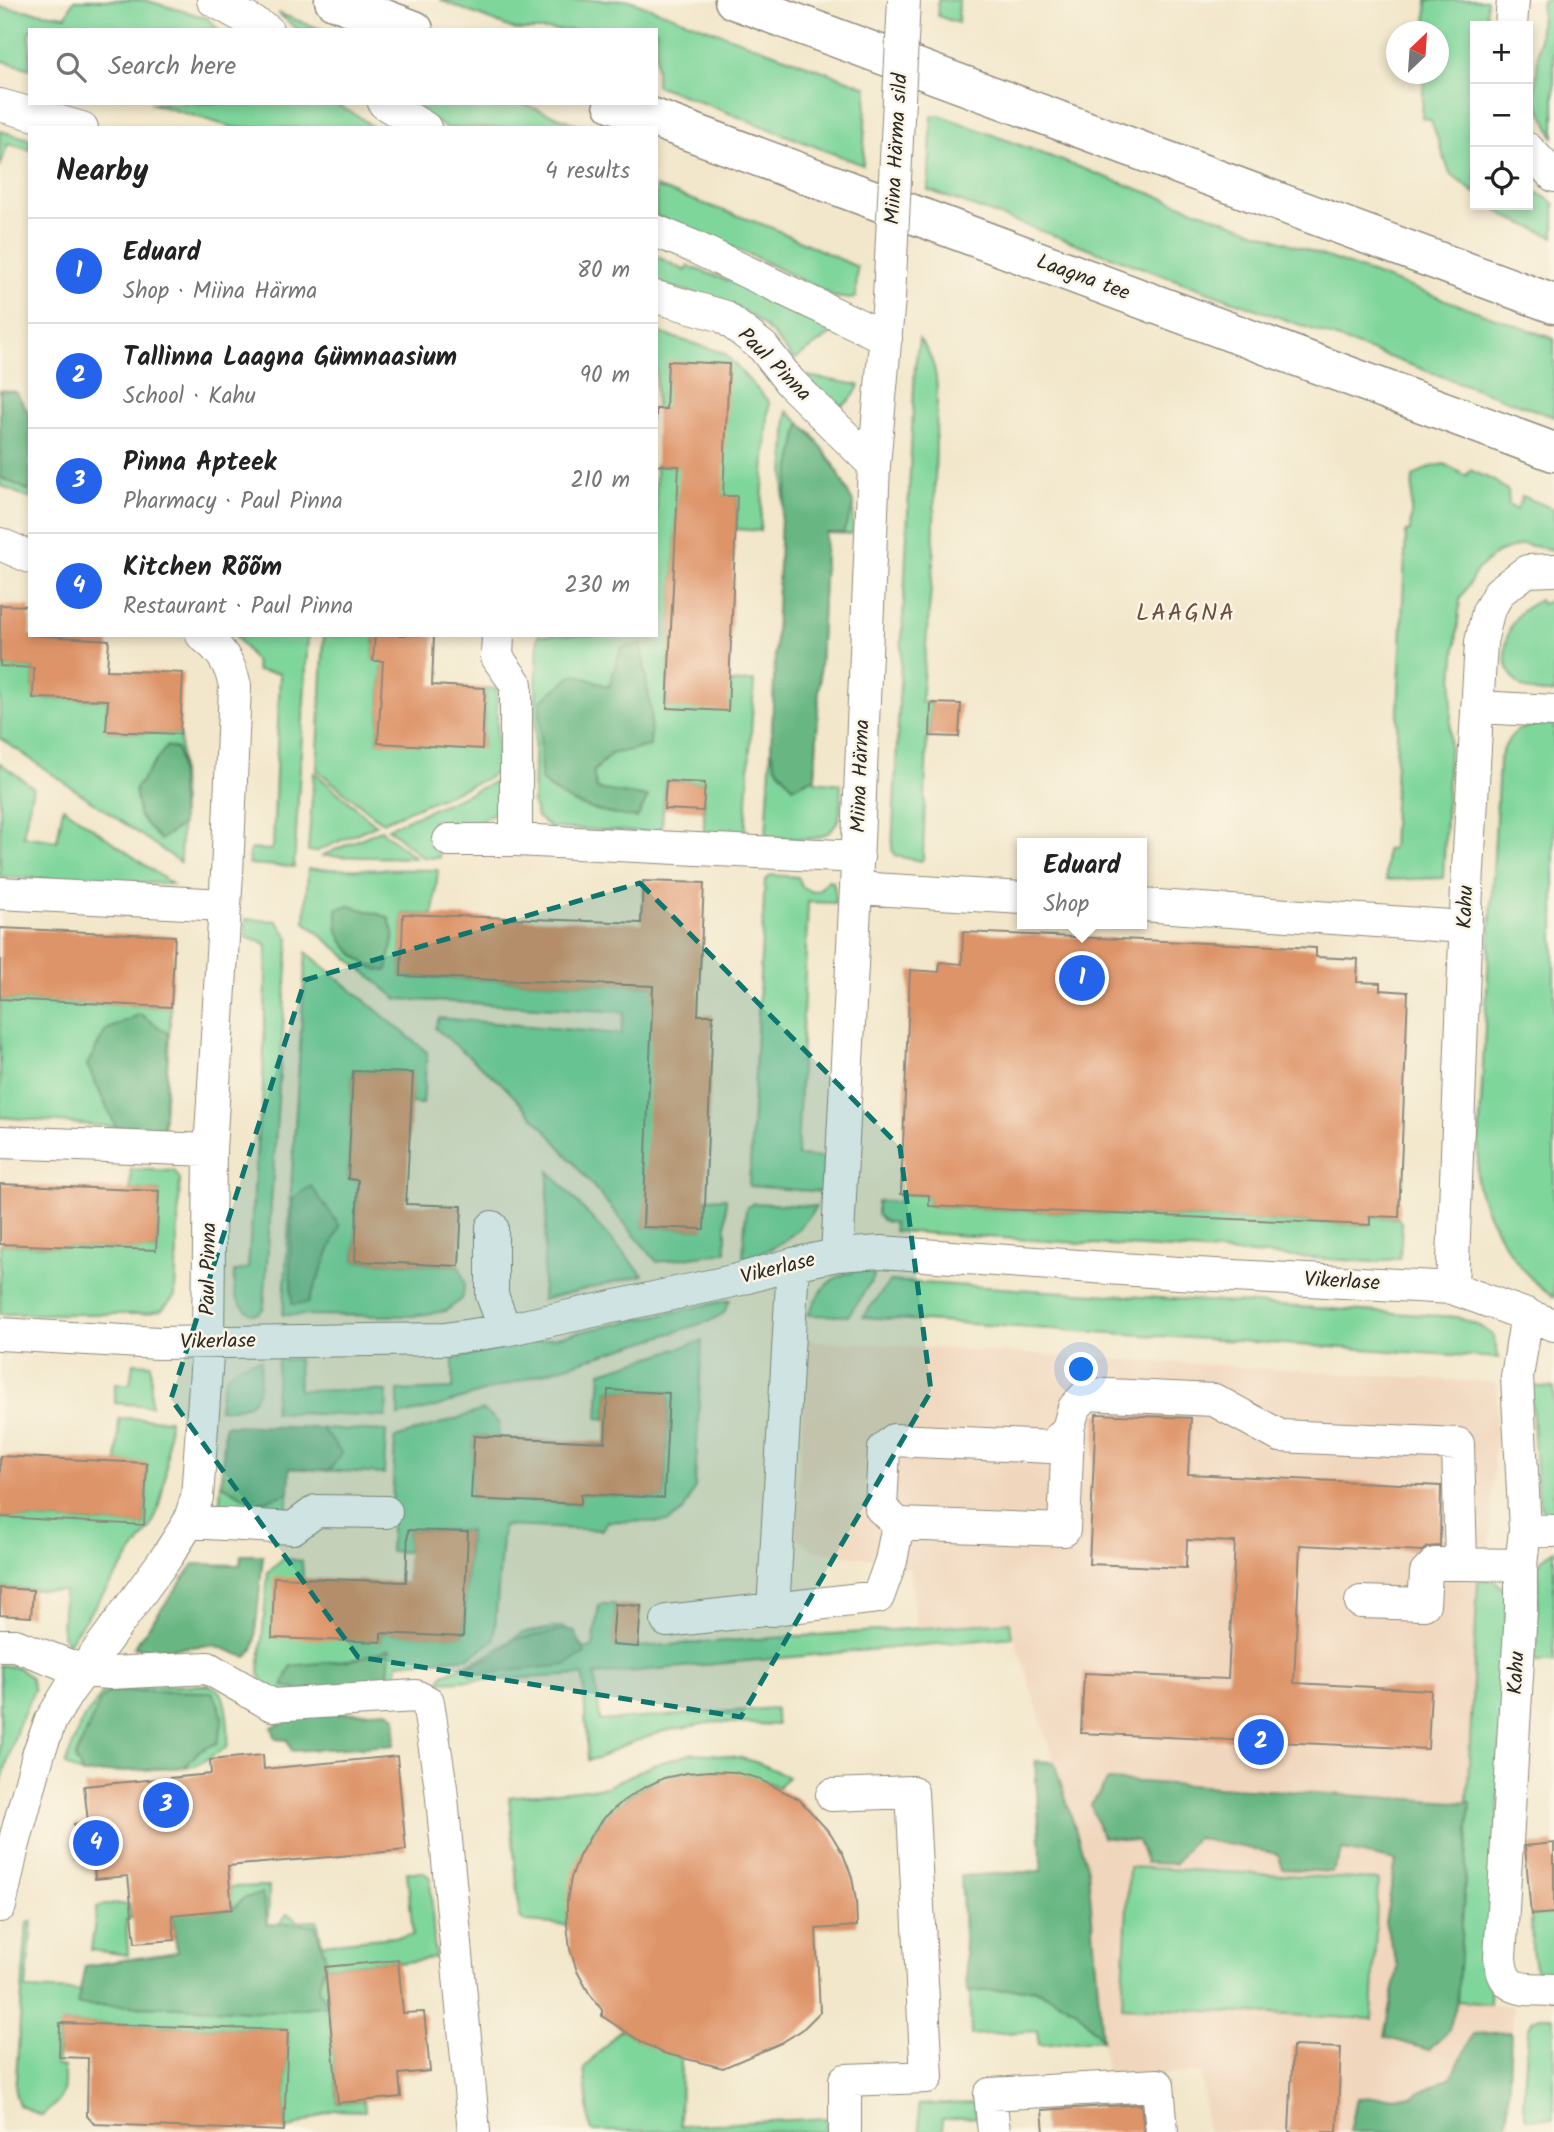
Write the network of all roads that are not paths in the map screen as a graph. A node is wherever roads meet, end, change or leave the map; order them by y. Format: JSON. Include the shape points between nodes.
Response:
{"nodes":[{"id":1,"x":213,"y":0,"type":"edge"},
{"id":2,"x":334,"y":0,"type":"edge"},
{"id":3,"x":734,"y":0,"type":"edge"},
{"id":4,"x":904,"y":0,"type":"edge"},
{"id":5,"x":1513,"y":0,"type":"edge"},
{"id":6,"x":1511,"y":21,"type":"edge"},
{"id":7,"x":263,"y":28,"type":"edge"},
{"id":8,"x":409,"y":28,"type":"edge"},
{"id":9,"x":0,"y":105,"type":"edge"},
{"id":10,"x":387,"y":105,"type":"edge"},
{"id":11,"x":618,"y":105,"type":"edge"},
{"id":12,"x":75,"y":126,"type":"edge"},
{"id":13,"x":422,"y":126,"type":"edge"},
{"id":14,"x":1533,"y":154,"type":"edge"},
{"id":15,"x":1554,"y":176,"type":"edge"},
{"id":16,"x":658,"y":232,"type":"edge"},
{"id":17,"x":658,"y":297,"type":"edge"},
{"id":18,"x":889,"y":298,"type":"joint"},
{"id":19,"x":1554,"y":304,"type":"edge"},
{"id":20,"x":886,"y":338,"type":"junction"},
{"id":21,"x":1554,"y":452,"type":"edge"},
{"id":22,"x":874,"y":466,"type":"junction"},
{"id":23,"x":0,"y":544,"type":"edge"},
{"id":24,"x":28,"y":556,"type":"edge"},
{"id":25,"x":1554,"y":570,"type":"edge"},
{"id":26,"x":204,"y":637,"type":"edge"},
{"id":27,"x":498,"y":637,"type":"edge"},
{"id":28,"x":1478,"y":707,"type":"junction"},
{"id":29,"x":1554,"y":711,"type":"edge"},
{"id":30,"x":449,"y":840,"type":"dead end"},
{"id":31,"x":516,"y":840,"type":"junction"},
{"id":32,"x":858,"y":856,"type":"junction"},
{"id":33,"x":856,"y":888,"type":"junction"},
{"id":34,"x":0,"y":892,"type":"edge"},
{"id":35,"x":1017,"y":898,"type":"edge"},
{"id":36,"x":224,"y":905,"type":"junction"},
{"id":37,"x":1147,"y":905,"type":"edge"},
{"id":38,"x":1465,"y":927,"type":"junction"},
{"id":39,"x":0,"y":1142,"type":"edge"},
{"id":40,"x":210,"y":1150,"type":"junction"},
{"id":41,"x":492,"y":1227,"type":"dead end"},
{"id":42,"x":837,"y":1255,"type":"junction"},
{"id":43,"x":793,"y":1264,"type":"junction"},
{"id":44,"x":1452,"y":1288,"type":"junction"},
{"id":45,"x":1540,"y":1320,"type":"edge"},
{"id":46,"x":505,"y":1330,"type":"junction"},
{"id":47,"x":0,"y":1334,"type":"edge"},
{"id":48,"x":208,"y":1342,"type":"junction"},
{"id":49,"x":1068,"y":1429,"type":"junction"},
{"id":50,"x":386,"y":1513,"type":"dead end"},
{"id":51,"x":189,"y":1522,"type":"junction"},
{"id":52,"x":898,"y":1524,"type":"junction"},
{"id":53,"x":1540,"y":1530,"type":"edge"},
{"id":54,"x":1461,"y":1564,"type":"junction"},
{"id":55,"x":1521,"y":1565,"type":"junction"},
{"id":56,"x":1362,"y":1602,"type":"dead end"},
{"id":57,"x":773,"y":1610,"type":"junction"},
{"id":58,"x":667,"y":1621,"type":"dead end"},
{"id":59,"x":0,"y":1645,"type":"edge"},
{"id":60,"x":83,"y":1671,"type":"junction"},
{"id":61,"x":832,"y":1795,"type":"dead end"},
{"id":62,"x":0,"y":1898,"type":"edge"},
{"id":63,"x":0,"y":1906,"type":"edge"},
{"id":64,"x":1554,"y":1990,"type":"edge"},
{"id":65,"x":474,"y":2132,"type":"edge"},
{"id":66,"x":845,"y":2132,"type":"edge"},
{"id":67,"x":994,"y":2132,"type":"edge"},
{"id":68,"x":1162,"y":2132,"type":"edge"}],
"edges":[{"from":1,"to":7,"type":"street"},
{"from":2,"to":8,"type":"main road"},
{"from":3,"to":19,"type":"main road"},
{"from":4,"to":18,"type":"street","name":"Miina Härma sild","bridge":true},
{"from":5,"to":6,"type":"street"},
{"from":9,"to":12,"type":"street"},
{"from":10,"to":13,"type":"street"},
{"from":11,"to":21,"type":"main road","name":"Laagna tee"},
{"from":14,"to":15,"type":"street"},
{"from":16,"to":20,"type":"street"},
{"from":17,"to":22,"type":"street","name":"Paul Pinna","via":[[723,316],[763,347],[790,382]]},
{"from":18,"to":20,"type":"street","name":"Miina Härma"},
{"from":20,"to":22,"type":"street","name":"Miina Härma"},
{"from":22,"to":32,"type":"street","name":"Miina Härma"},
{"from":23,"to":24,"type":"street"},
{"from":25,"to":28,"type":"street","name":"Kahu","via":[[1527,570],[1499,593],[1488,612],[1481,642]]},
{"from":26,"to":36,"type":"street","name":"Paul Pinna","via":[[232,669],[235,686]]},
{"from":27,"to":31,"type":"street","via":[[497,657],[516,684]]},
{"from":28,"to":29,"type":"street"},
{"from":28,"to":38,"type":"street","name":"Kahu"},
{"from":30,"to":31,"type":"street"},
{"from":31,"to":32,"type":"street"},
{"from":32,"to":33,"type":"street","name":"Miina Härma"},
{"from":33,"to":35,"type":"street"},
{"from":33,"to":42,"type":"street","name":"Miina Härma"},
{"from":34,"to":36,"type":"street"},
{"from":36,"to":40,"type":"street","name":"Paul Pinna"},
{"from":37,"to":38,"type":"street"},
{"from":38,"to":44,"type":"street","name":"Kahu"},
{"from":39,"to":40,"type":"street"},
{"from":40,"to":48,"type":"street","name":"Paul Pinna"},
{"from":41,"to":46,"type":"street","via":[[492,1294]]},
{"from":42,"to":43,"type":"street","name":"Vikerlase"},
{"from":42,"to":44,"type":"street","name":"Vikerlase","via":[[881,1252]]},
{"from":43,"to":46,"type":"street","name":"Vikerlase"},
{"from":43,"to":57,"type":"street"},
{"from":44,"to":45,"type":"street","name":"Vikerlase"},
{"from":45,"to":53,"type":"street","name":"Kahu","via":[[1517,1377]]},
{"from":46,"to":48,"type":"street","name":"Vikerlase","via":[[445,1339]]},
{"from":47,"to":48,"type":"street","name":"Vikerlase"},
{"from":48,"to":51,"type":"street","name":"Paul Pinna","via":[[197,1497]]},
{"from":49,"to":52,"type":"street","via":[[1064,1530]]},
{"from":49,"to":52,"type":"street","via":[[1051,1447],[980,1453],[894,1440],[884,1449],[881,1508]]},
{"from":49,"to":54,"type":"street","via":[[1074,1408],[1087,1394],[1214,1400],[1280,1436],[1458,1444]]},
{"from":50,"to":51,"type":"street","via":[[316,1511],[293,1528]]},
{"from":51,"to":60,"type":"street","name":"Paul Pinna"},
{"from":52,"to":57,"type":"street","via":[[878,1597]]},
{"from":53,"to":55,"type":"street","name":"Kahu"},
{"from":54,"to":55,"type":"street"},
{"from":54,"to":56,"type":"street","via":[[1435,1564],[1426,1573],[1423,1604]]},
{"from":55,"to":64,"type":"street","name":"Kahu","via":[[1501,1970],[1510,1985]]},
{"from":57,"to":58,"type":"street"},
{"from":59,"to":60,"type":"street","via":[[15,1645]]},
{"from":60,"to":62,"type":"street","name":"Paul Pinna","via":[[51,1720],[39,1752]]},
{"from":60,"to":65,"type":"street","via":[[110,1674],[208,1668],[272,1705],[416,1696],[428,1702],[442,1799]]},
{"from":61,"to":66,"type":"street","via":[[912,1792],[927,2077],[845,2080]]},
{"from":62,"to":63,"type":"street","name":"Paul Pinna"},
{"from":67,"to":68,"type":"street","via":[[990,2094],[1158,2085]]}]}
